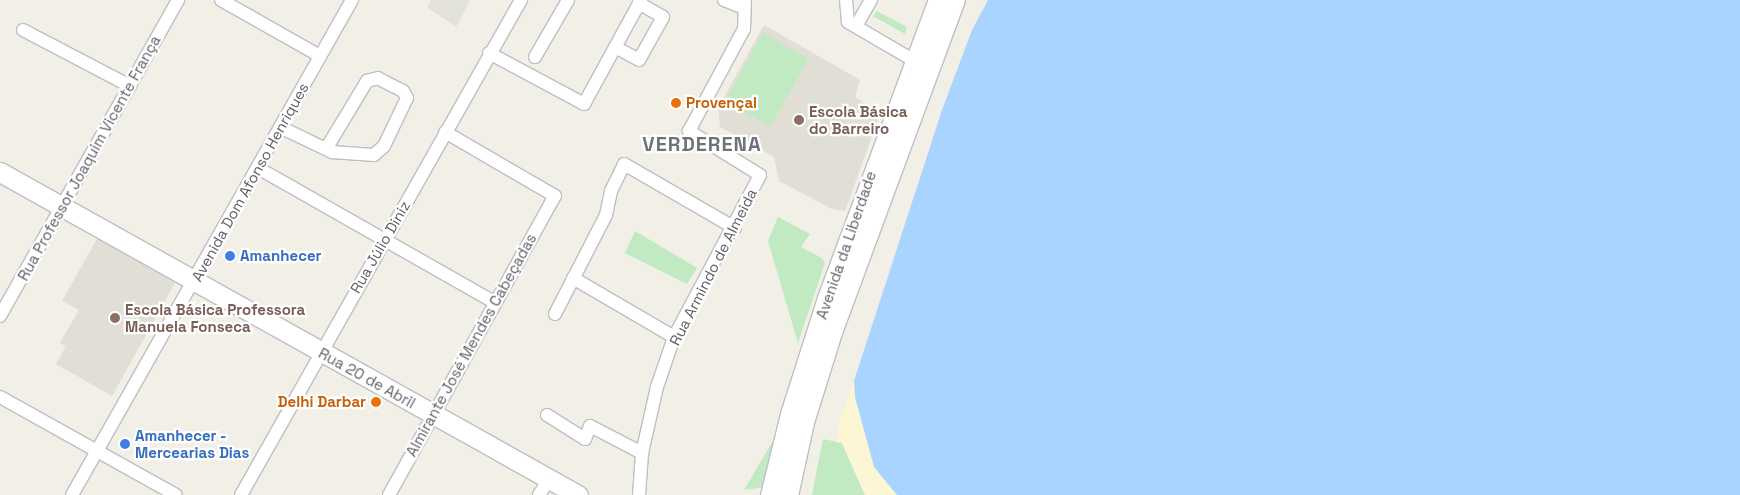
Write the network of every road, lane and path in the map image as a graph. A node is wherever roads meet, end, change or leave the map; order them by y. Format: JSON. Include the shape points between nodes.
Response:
{"nodes":[{"id":1,"x":178,"y":0,"type":"edge"},
{"id":2,"x":221,"y":0,"type":"edge"},
{"id":3,"x":352,"y":0,"type":"edge"},
{"id":4,"x":521,"y":0,"type":"edge"},
{"id":5,"x":568,"y":0,"type":"edge"},
{"id":6,"x":724,"y":0,"type":"edge"},
{"id":7,"x":846,"y":0,"type":"edge"},
{"id":8,"x":871,"y":0,"type":"edge"},
{"id":9,"x":938,"y":0,"type":"edge"},
{"id":10,"x":955,"y":0,"type":"edge"},
{"id":11,"x":640,"y":2,"type":"edge"},
{"id":12,"x":745,"y":4,"type":"edge"},
{"id":13,"x":856,"y":26,"type":"junction"},
{"id":14,"x":23,"y":30,"type":"dead end"},
{"id":15,"x":615,"y":46,"type":"junction"},
{"id":16,"x":489,"y":53,"type":"junction"},
{"id":17,"x":320,"y":56,"type":"junction"},
{"id":18,"x":535,"y":57,"type":"dead end"},
{"id":19,"x":913,"y":60,"type":"junction"},
{"id":20,"x":130,"y":86,"type":"junction"},
{"id":21,"x":280,"y":127,"type":"junction"},
{"id":22,"x":444,"y":132,"type":"junction"},
{"id":23,"x":326,"y":149,"type":"junction"},
{"id":24,"x":258,"y":168,"type":"junction"},
{"id":25,"x":0,"y":172,"type":"edge"},
{"id":26,"x":62,"y":207,"type":"junction"},
{"id":27,"x":735,"y":228,"type":"junction"},
{"id":28,"x":386,"y":239,"type":"junction"},
{"id":29,"x":573,"y":278,"type":"junction"},
{"id":30,"x":194,"y":281,"type":"junction"},
{"id":31,"x":494,"y":302,"type":"junction"},
{"id":32,"x":555,"y":314,"type":"dead end"},
{"id":33,"x":0,"y":316,"type":"edge"},
{"id":34,"x":674,"y":337,"type":"junction"},
{"id":35,"x":320,"y":352,"type":"junction"},
{"id":36,"x":0,"y":397,"type":"edge"},
{"id":37,"x":432,"y":414,"type":"junction"},
{"id":38,"x":547,"y":415,"type":"dead end"},
{"id":39,"x":97,"y":451,"type":"junction"},
{"id":40,"x":642,"y":453,"type":"junction"},
{"id":41,"x":549,"y":479,"type":"junction"},
{"id":42,"x":72,"y":495,"type":"edge"},
{"id":43,"x":176,"y":495,"type":"edge"},
{"id":44,"x":240,"y":495,"type":"edge"},
{"id":45,"x":389,"y":495,"type":"edge"},
{"id":46,"x":539,"y":495,"type":"edge"},
{"id":47,"x":578,"y":495,"type":"edge"},
{"id":48,"x":639,"y":495,"type":"edge"},
{"id":49,"x":770,"y":495,"type":"edge"},
{"id":50,"x":788,"y":495,"type":"edge"}],
"edges":[{"from":1,"to":20,"type":"street","name":"Rua Professor Joaquim Vicente França"},
{"from":2,"to":17,"type":"street"},
{"from":3,"to":17,"type":"street","name":"Avenida Dom Afonso Henriques"},
{"from":4,"to":16,"type":"street","name":"Rua Júlio Diniz"},
{"from":5,"to":18,"type":"street"},
{"from":6,"to":12,"type":"street"},
{"from":7,"to":13,"type":"street","via":[[848,22]]},
{"from":8,"to":13,"type":"street"},
{"from":9,"to":19,"type":"main road","name":"Avenida da Liberdade"},
{"from":10,"to":50,"type":"main road","name":"Avenida da Liberdade","via":[[832,332],[804,422]]},
{"from":11,"to":15,"type":"street"},
{"from":11,"to":15,"type":"street","via":[[663,17],[639,60]]},
{"from":12,"to":27,"type":"street","name":"Rua Armindo de Almeida","via":[[744,29],[689,131],[760,175]]},
{"from":13,"to":19,"type":"street"},
{"from":14,"to":20,"type":"street"},
{"from":15,"to":16,"type":"street","via":[[584,104]]},
{"from":16,"to":22,"type":"street","name":"Rua Júlio Diniz"},
{"from":17,"to":21,"type":"street","name":"Avenida Dom Afonso Henriques"},
{"from":19,"to":49,"type":"main road","name":"Avenida da Liberdade","via":[[827,298],[790,414]]},
{"from":20,"to":26,"type":"street","name":"Rua Professor Joaquim Vicente França"},
{"from":21,"to":23,"type":"street"},
{"from":21,"to":24,"type":"street","name":"Avenida Dom Afonso Henriques"},
{"from":22,"to":28,"type":"street","name":"Rua Júlio Diniz"},
{"from":22,"to":31,"type":"street","name":"Almirante José Mendes Cabeçadas","via":[[555,196]]},
{"from":23,"to":23,"type":"street","via":[[380,152],[407,98],[403,91],[378,78],[368,81]]},
{"from":24,"to":28,"type":"street"},
{"from":24,"to":30,"type":"street","name":"Avenida Dom Afonso Henriques"},
{"from":25,"to":26,"type":"main road","name":"Rua 20 de Abril"},
{"from":26,"to":30,"type":"main road","name":"Rua 20 de Abril"},
{"from":26,"to":33,"type":"street","name":"Rua Professor Joaquim Vicente França"},
{"from":27,"to":29,"type":"street","via":[[624,164],[611,191],[606,215]]},
{"from":27,"to":34,"type":"street","name":"Rua Armindo de Almeida"},
{"from":28,"to":31,"type":"street"},
{"from":28,"to":35,"type":"street","name":"Rua Júlio Diniz"},
{"from":29,"to":32,"type":"street"},
{"from":29,"to":34,"type":"street"},
{"from":30,"to":35,"type":"main road","name":"Rua 20 de Abril"},
{"from":30,"to":39,"type":"street","name":"Avenida Dom Afonso Henriques"},
{"from":31,"to":37,"type":"street","name":"Almirante José Mendes Cabeçadas"},
{"from":34,"to":40,"type":"street","name":"Rua Armindo de Almeida","via":[[657,387]]},
{"from":35,"to":37,"type":"main road","name":"Rua 20 de Abril"},
{"from":35,"to":44,"type":"street","name":"Rua Júlio Diniz"},
{"from":36,"to":39,"type":"street"},
{"from":37,"to":41,"type":"main road","name":"Rua 20 de Abril"},
{"from":37,"to":45,"type":"street","name":"Almirante José Mendes Cabeçadas"},
{"from":38,"to":40,"type":"street","via":[[585,438],[590,426]]},
{"from":39,"to":42,"type":"street","name":"Avenida Dom Afonso Henriques"},
{"from":39,"to":43,"type":"street"},
{"from":40,"to":48,"type":"street","name":"Rua Armindo de Almeida"},
{"from":41,"to":46,"type":"street"},
{"from":41,"to":47,"type":"main road","name":"Rua 20 de Abril"}]}
